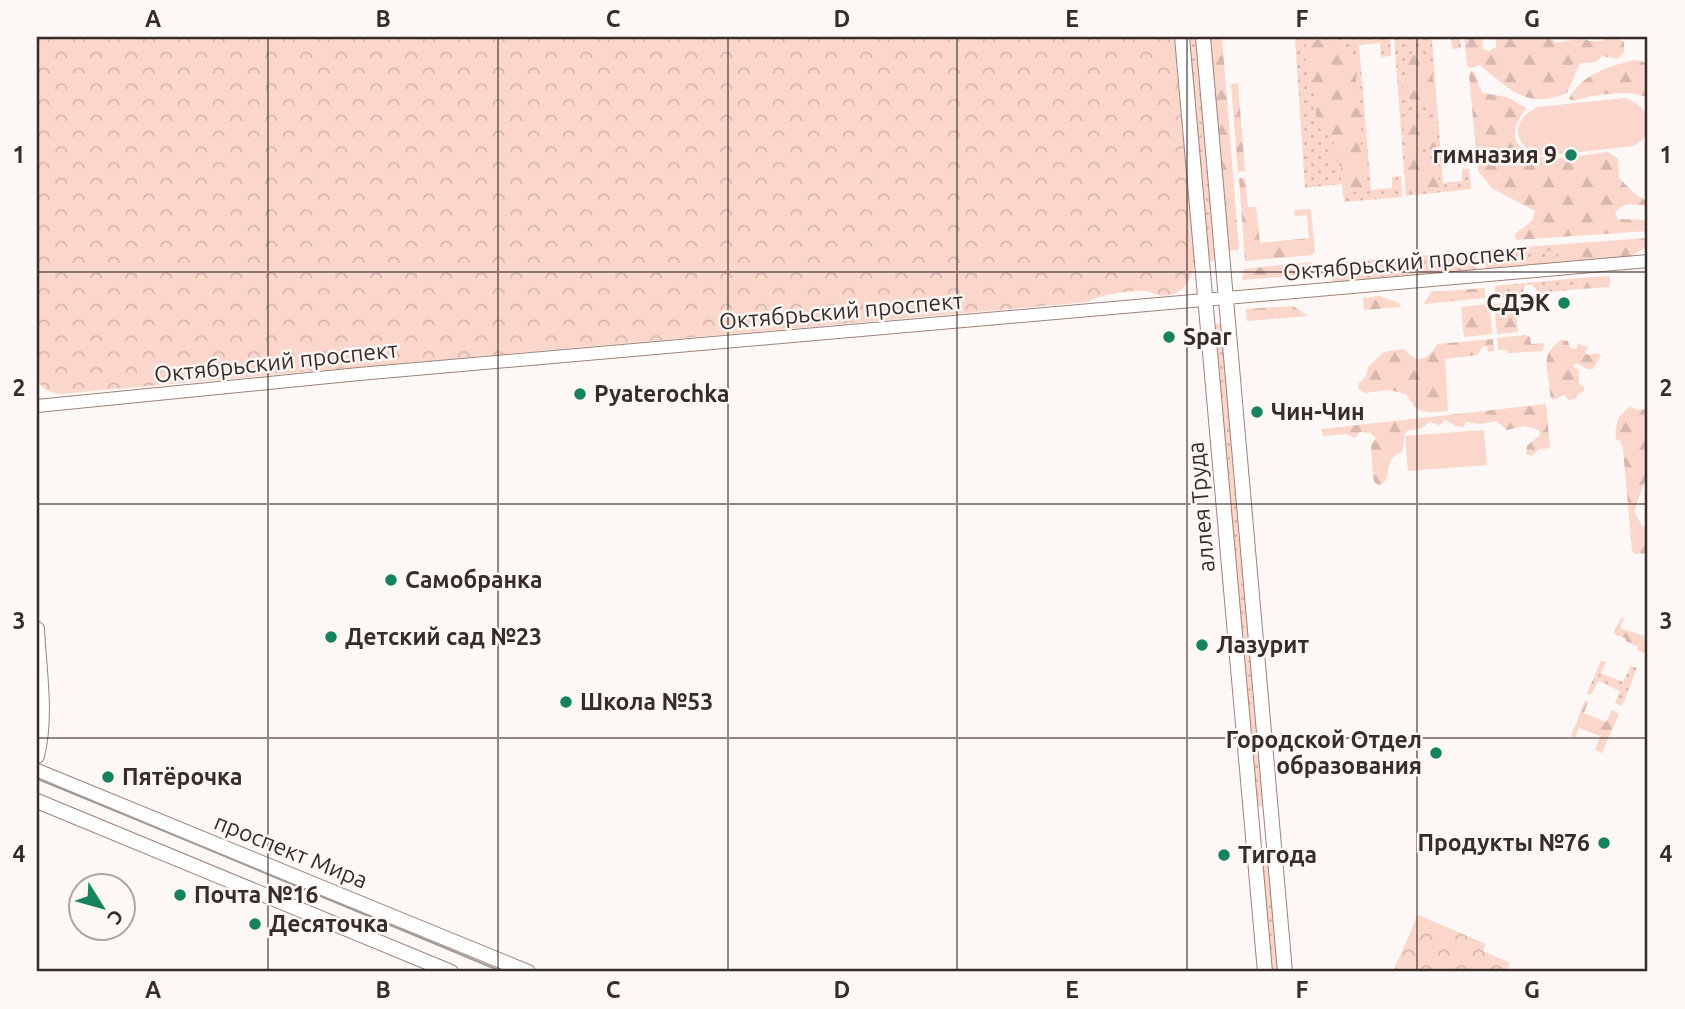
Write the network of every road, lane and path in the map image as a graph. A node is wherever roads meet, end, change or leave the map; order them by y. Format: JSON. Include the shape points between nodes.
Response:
{"nodes":[{"id":1,"x":1182,"y":37,"type":"edge"},
{"id":2,"x":1203,"y":37,"type":"edge"},
{"id":3,"x":1648,"y":261,"type":"edge"},
{"id":4,"x":1226,"y":298,"type":"junction"},
{"id":5,"x":1205,"y":300,"type":"junction"},
{"id":6,"x":37,"y":406,"type":"edge"},
{"id":7,"x":37,"y":629,"type":"edge"},
{"id":8,"x":37,"y":756,"type":"edge"},
{"id":9,"x":37,"y":771,"type":"edge"},
{"id":10,"x":37,"y":801,"type":"edge"},
{"id":11,"x":451,"y":972,"type":"edge"},
{"id":12,"x":528,"y":972,"type":"edge"},
{"id":13,"x":1265,"y":972,"type":"edge"},
{"id":14,"x":1285,"y":972,"type":"edge"}],
"edges":[{"from":1,"to":5,"type":"main road","name":"аллея Труда"},
{"from":2,"to":4,"type":"main road","name":"аллея Труда"},
{"from":3,"to":4,"type":"street","name":"Октябрьский проспект"},
{"from":4,"to":5,"type":"street","name":"Октябрьский проспект"},
{"from":4,"to":14,"type":"main road","name":"аллея Труда"},
{"from":5,"to":6,"type":"street","name":"Октябрьский проспект"},
{"from":5,"to":13,"type":"main road","name":"аллея Труда"},
{"from":7,"to":8,"type":"main road","via":[[43,714]]},
{"from":9,"to":12,"type":"main road","name":"проспект Мира"},
{"from":10,"to":11,"type":"main road"}]}
